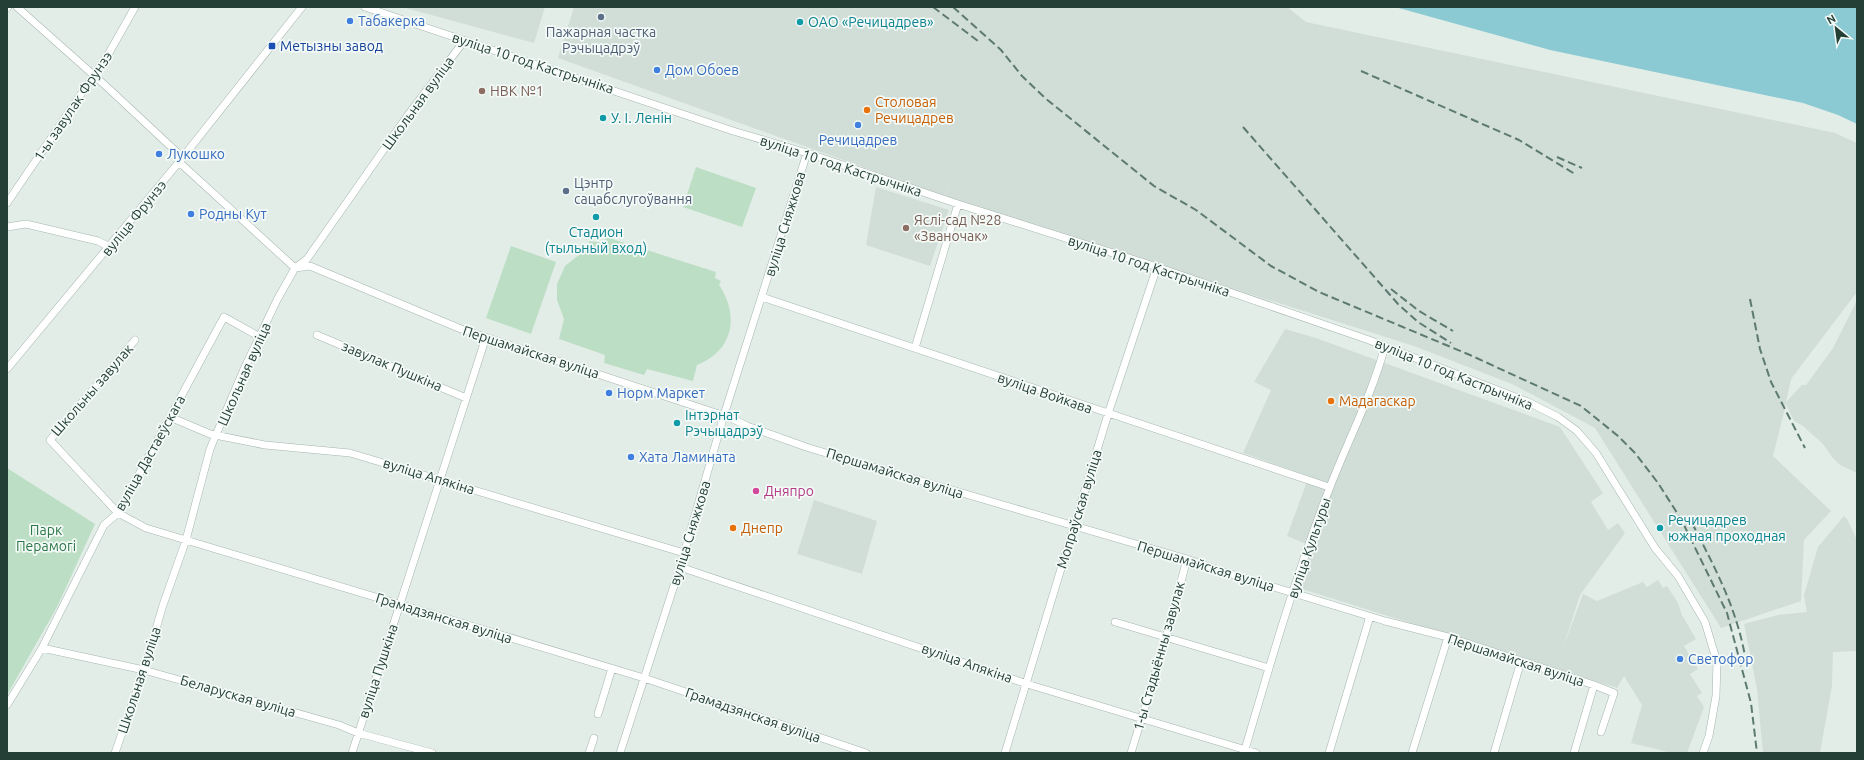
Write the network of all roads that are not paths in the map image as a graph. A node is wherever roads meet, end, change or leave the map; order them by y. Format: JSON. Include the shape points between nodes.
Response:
{"nodes":[{"id":1,"x":17,"y":7,"type":"edge"},
{"id":2,"x":135,"y":7,"type":"edge"},
{"id":3,"x":302,"y":7,"type":"edge"},
{"id":4,"x":365,"y":7,"type":"edge"},
{"id":5,"x":464,"y":41,"type":"junction"},
{"id":6,"x":94,"y":75,"type":"junction"},
{"id":7,"x":807,"y":153,"type":"junction"},
{"id":8,"x":181,"y":160,"type":"junction"},
{"id":9,"x":7,"y":204,"type":"edge"},
{"id":10,"x":958,"y":204,"type":"junction"},
{"id":11,"x":7,"y":227,"type":"edge"},
{"id":12,"x":110,"y":247,"type":"junction"},
{"id":13,"x":1158,"y":267,"type":"junction"},
{"id":14,"x":295,"y":268,"type":"junction"},
{"id":15,"x":762,"y":297,"type":"junction"},
{"id":16,"x":317,"y":335,"type":"dead end"},
{"id":17,"x":260,"y":336,"type":"junction"},
{"id":18,"x":486,"y":338,"type":"junction"},
{"id":19,"x":135,"y":340,"type":"dead end"},
{"id":20,"x":1385,"y":346,"type":"junction"},
{"id":21,"x":915,"y":348,"type":"junction"},
{"id":22,"x":7,"y":369,"type":"edge"},
{"id":23,"x":466,"y":398,"type":"junction"},
{"id":24,"x":1108,"y":414,"type":"junction"},
{"id":25,"x":724,"y":415,"type":"junction"},
{"id":26,"x":170,"y":417,"type":"junction"},
{"id":27,"x":216,"y":435,"type":"junction"},
{"id":28,"x":50,"y":440,"type":"joint"},
{"id":29,"x":440,"y":480,"type":"junction"},
{"id":30,"x":1330,"y":487,"type":"junction"},
{"id":31,"x":118,"y":513,"type":"junction"},
{"id":32,"x":1073,"y":527,"type":"junction"},
{"id":33,"x":186,"y":540,"type":"junction"},
{"id":34,"x":684,"y":553,"type":"junction"},
{"id":35,"x":1187,"y":559,"type":"junction"},
{"id":36,"x":680,"y":567,"type":"junction"},
{"id":37,"x":1293,"y":592,"type":"junction"},
{"id":38,"x":400,"y":605,"type":"junction"},
{"id":39,"x":1370,"y":616,"type":"junction"},
{"id":40,"x":1115,"y":622,"type":"dead end"},
{"id":41,"x":1448,"y":637,"type":"junction"},
{"id":42,"x":1166,"y":638,"type":"junction"},
{"id":43,"x":42,"y":648,"type":"junction"},
{"id":44,"x":1521,"y":661,"type":"junction"},
{"id":45,"x":612,"y":668,"type":"junction"},
{"id":46,"x":1269,"y":668,"type":"junction"},
{"id":47,"x":144,"y":670,"type":"junction"},
{"id":48,"x":644,"y":678,"type":"junction"},
{"id":49,"x":1027,"y":684,"type":"junction"},
{"id":50,"x":1594,"y":685,"type":"junction"},
{"id":51,"x":7,"y":705,"type":"edge"},
{"id":52,"x":598,"y":714,"type":"dead end"},
{"id":53,"x":1141,"y":719,"type":"junction"},
{"id":54,"x":1601,"y":732,"type":"dead end"},
{"id":55,"x":358,"y":734,"type":"junction"},
{"id":56,"x":594,"y":738,"type":"dead end"},
{"id":57,"x":1244,"y":751,"type":"edge"},
{"id":58,"x":115,"y":753,"type":"edge"},
{"id":59,"x":352,"y":753,"type":"edge"},
{"id":60,"x":432,"y":753,"type":"edge"},
{"id":61,"x":589,"y":753,"type":"edge"},
{"id":62,"x":620,"y":753,"type":"edge"},
{"id":63,"x":866,"y":753,"type":"edge"},
{"id":64,"x":1005,"y":753,"type":"edge"},
{"id":65,"x":1131,"y":753,"type":"edge"},
{"id":66,"x":1256,"y":753,"type":"edge"},
{"id":67,"x":1329,"y":753,"type":"edge"},
{"id":68,"x":1412,"y":753,"type":"edge"},
{"id":69,"x":1494,"y":753,"type":"edge"},
{"id":70,"x":1574,"y":753,"type":"edge"},
{"id":71,"x":1703,"y":753,"type":"edge"}],
"edges":[{"from":1,"to":6,"type":"street"},
{"from":2,"to":6,"type":"street","name":"1-ы завулак Фрунзэ"},
{"from":3,"to":8,"type":"street","name":"вуліца Фрунзэ"},
{"from":4,"to":5,"type":"street","name":"вуліца 10 год Кастрычніка"},
{"from":5,"to":7,"type":"street","name":"вуліца 10 год Кастрычніка","via":[[733,131]]},
{"from":5,"to":14,"type":"street","name":"Школьная вуліца","via":[[408,115],[307,259]]},
{"from":6,"to":8,"type":"street"},
{"from":6,"to":9,"type":"street","name":"1-ы завулак Фрунзэ"},
{"from":7,"to":10,"type":"street","name":"вуліца 10 год Кастрычніка"},
{"from":7,"to":15,"type":"street","name":"вуліца Сняжкова"},
{"from":8,"to":12,"type":"street","name":"вуліца Фрунзэ"},
{"from":8,"to":14,"type":"street"},
{"from":10,"to":13,"type":"street","name":"вуліца 10 год Кастрычніка"},
{"from":10,"to":21,"type":"street"},
{"from":11,"to":12,"type":"street","via":[[26,224],[98,241]]},
{"from":12,"to":22,"type":"street","name":"вуліца Фрунзэ"},
{"from":13,"to":20,"type":"street","name":"вуліца 10 год Кастрычніка"},
{"from":13,"to":24,"type":"street","name":"Мопраўская вуліца"},
{"from":14,"to":17,"type":"street","name":"Школьная вуліца"},
{"from":14,"to":18,"type":"street","name":"Першамайская вуліца","via":[[310,266]]},
{"from":15,"to":21,"type":"street","name":"вуліца Войкава"},
{"from":15,"to":25,"type":"street","name":"вуліца Сняжкова"},
{"from":16,"to":23,"type":"street","name":"завулак Пушкіна"},
{"from":17,"to":26,"type":"street","name":"вуліца Дастаеўскага","via":[[224,317]]},
{"from":17,"to":27,"type":"street","name":"Школьная вуліца"},
{"from":18,"to":23,"type":"street","name":"вуліца Пушкіна"},
{"from":18,"to":25,"type":"street","name":"Першамайская вуліца"},
{"from":19,"to":28,"type":"street","name":"Школьны завулак"},
{"from":20,"to":30,"type":"street","name":"вуліца Культуры","via":[[1378,374]]},
{"from":20,"to":71,"type":"street","name":"вуліца 10 год Кастрычніка","via":[[1547,411],[1577,431],[1596,453],[1655,548],[1678,576],[1705,622],[1717,662],[1717,682],[1709,736]]},
{"from":21,"to":24,"type":"street","name":"вуліца Войкава"},
{"from":23,"to":29,"type":"street","name":"вуліца Пушкіна"},
{"from":24,"to":30,"type":"street","name":"вуліца Войкава"},
{"from":24,"to":32,"type":"street","name":"Мопраўская вуліца"},
{"from":25,"to":32,"type":"street","name":"Першамайская вуліца","via":[[809,448]]},
{"from":25,"to":34,"type":"street","name":"вуліца Сняжкова"},
{"from":26,"to":27,"type":"street","name":"вуліца Апякіна"},
{"from":26,"to":31,"type":"street","name":"вуліца Дастаеўскага"},
{"from":27,"to":29,"type":"street","name":"вуліца Апякіна","via":[[266,445],[350,453]]},
{"from":27,"to":33,"type":"street","name":"Школьная вуліца"},
{"from":28,"to":31,"type":"street","name":"Грамадзянская вуліца"},
{"from":29,"to":34,"type":"street","name":"вуліца Апякіна"},
{"from":29,"to":38,"type":"street","name":"вуліца Пушкіна"},
{"from":30,"to":37,"type":"street","name":"вуліца Культуры"},
{"from":31,"to":33,"type":"street","name":"Грамадзянская вуліца","via":[[146,528]]},
{"from":31,"to":43,"type":"street","name":"вуліца Дастаеўскага","via":[[104,525]]},
{"from":32,"to":35,"type":"street","name":"Першамайская вуліца"},
{"from":32,"to":49,"type":"street","name":"Мопраўская вуліца"},
{"from":33,"to":38,"type":"street","name":"Грамадзянская вуліца"},
{"from":33,"to":47,"type":"street","name":"Школьная вуліца"},
{"from":34,"to":36,"type":"street","name":"вуліца Сняжкова"},
{"from":35,"to":37,"type":"street","name":"Першамайская вуліца"},
{"from":35,"to":42,"type":"street","name":"1-ы Стадыённы завулак"},
{"from":36,"to":48,"type":"street","name":"вуліца Сняжкова"},
{"from":36,"to":49,"type":"street","name":"вуліца Апякіна"},
{"from":37,"to":39,"type":"street","name":"Першамайская вуліца"},
{"from":37,"to":46,"type":"street","name":"вуліца Культуры"},
{"from":38,"to":45,"type":"street","name":"Грамадзянская вуліца"},
{"from":38,"to":55,"type":"street","name":"вуліца Пушкіна"},
{"from":39,"to":41,"type":"street","name":"Першамайская вуліца"},
{"from":39,"to":67,"type":"street"},
{"from":40,"to":42,"type":"street"},
{"from":41,"to":44,"type":"street","name":"Першамайская вуліца"},
{"from":41,"to":68,"type":"street"},
{"from":42,"to":46,"type":"street"},
{"from":42,"to":53,"type":"street","name":"1-ы Стадыённы завулак"},
{"from":43,"to":47,"type":"street","name":"Беларуская вуліца"},
{"from":43,"to":51,"type":"street","name":"вуліца Дастаеўскага"},
{"from":44,"to":50,"type":"street","name":"Першамайская вуліца"},
{"from":44,"to":69,"type":"street"},
{"from":45,"to":48,"type":"street","name":"Грамадзянская вуліца"},
{"from":45,"to":52,"type":"street"},
{"from":46,"to":57,"type":"street","name":"вуліца Культуры"},
{"from":47,"to":55,"type":"street","name":"Беларуская вуліца","via":[[339,725]]},
{"from":47,"to":58,"type":"street","name":"Школьная вуліца"},
{"from":48,"to":62,"type":"street","name":"вуліца Сняжкова"},
{"from":48,"to":63,"type":"street","name":"Грамадзянская вуліца"},
{"from":49,"to":53,"type":"street","name":"вуліца Апякіна"},
{"from":49,"to":64,"type":"street","name":"Мопраўская вуліца"},
{"from":50,"to":54,"type":"street","name":"Першамайская вуліца","via":[[1614,693]]},
{"from":50,"to":70,"type":"street"},
{"from":53,"to":57,"type":"street","name":"вуліца Апякіна"},
{"from":53,"to":65,"type":"street","name":"1-ы Стадыённы завулак"},
{"from":55,"to":59,"type":"street","name":"вуліца Пушкіна"},
{"from":55,"to":60,"type":"street","name":"Беларуская вуліца"},
{"from":56,"to":61,"type":"street"},
{"from":57,"to":66,"type":"street","name":"вуліца Апякіна"}]}
